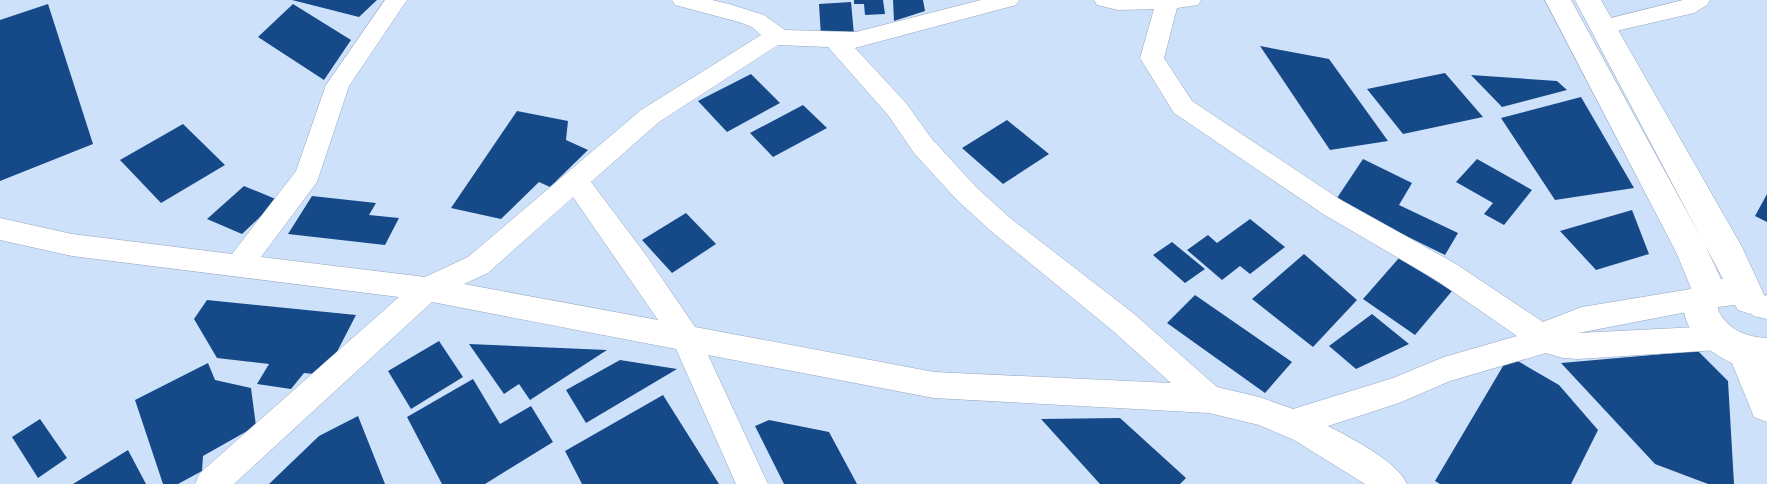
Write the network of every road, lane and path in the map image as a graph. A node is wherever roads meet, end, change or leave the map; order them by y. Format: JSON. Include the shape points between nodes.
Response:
{"nodes":[{"id":1,"x":396,"y":0,"type":"edge"},
{"id":2,"x":683,"y":0,"type":"edge"},
{"id":3,"x":1008,"y":0,"type":"edge"},
{"id":4,"x":1105,"y":0,"type":"edge"},
{"id":5,"x":1558,"y":0,"type":"edge"},
{"id":6,"x":1588,"y":0,"type":"edge"},
{"id":7,"x":1699,"y":0,"type":"edge"},
{"id":8,"x":1179,"y":1,"type":"edge"},
{"id":9,"x":707,"y":3,"type":"edge"},
{"id":10,"x":1603,"y":27,"type":"junction"},
{"id":11,"x":775,"y":36,"type":"junction"},
{"id":12,"x":835,"y":40,"type":"junction"},
{"id":13,"x":575,"y":180,"type":"junction"},
{"id":14,"x":0,"y":229,"type":"edge"},
{"id":15,"x":240,"y":264,"type":"junction"},
{"id":16,"x":427,"y":290,"type":"junction"},
{"id":17,"x":1707,"y":296,"type":"junction"},
{"id":18,"x":1762,"y":307,"type":"edge"},
{"id":19,"x":687,"y":340,"type":"junction"},
{"id":20,"x":1546,"y":340,"type":"junction"},
{"id":21,"x":1744,"y":348,"type":"edge"},
{"id":22,"x":1209,"y":399,"type":"junction"},
{"id":23,"x":1767,"y":405,"type":"edge"},
{"id":24,"x":1294,"y":423,"type":"junction"},
{"id":25,"x":211,"y":484,"type":"edge"},
{"id":26,"x":752,"y":484,"type":"edge"},
{"id":27,"x":1391,"y":484,"type":"edge"}],
"edges":[{"from":1,"to":15,"type":"street","via":[[338,86],[308,175]]},
{"from":2,"to":9,"type":"street"},
{"from":3,"to":12,"type":"street","via":[[856,40]]},
{"from":4,"to":8,"type":"street"},
{"from":5,"to":17,"type":"main road","via":[[1692,252]]},
{"from":6,"to":10,"type":"main road"},
{"from":7,"to":10,"type":"street","via":[[1686,8]]},
{"from":8,"to":20,"type":"street","via":[[1152,58],[1183,107],[1332,207],[1446,272]]},
{"from":9,"to":11,"type":"street","via":[[765,24]]},
{"from":10,"to":18,"type":"main road","via":[[1730,257]]},
{"from":11,"to":12,"type":"street"},
{"from":11,"to":13,"type":"street","via":[[650,116]]},
{"from":12,"to":22,"type":"street","via":[[967,194],[1123,322]]},
{"from":13,"to":16,"type":"street","via":[[478,265]]},
{"from":13,"to":19,"type":"street"},
{"from":14,"to":15,"type":"street","via":[[72,245]]},
{"from":15,"to":16,"type":"street"},
{"from":16,"to":19,"type":"street"},
{"from":16,"to":25,"type":"street"},
{"from":17,"to":18,"type":"main road","via":[[1722,292]]},
{"from":17,"to":20,"type":"street","via":[[1582,319],[1552,331]]},
{"from":17,"to":21,"type":"main road","via":[[1700,307],[1707,327]]},
{"from":19,"to":22,"type":"street","via":[[934,386]]},
{"from":19,"to":26,"type":"street"},
{"from":20,"to":21,"type":"street","via":[[1578,346]]},
{"from":20,"to":24,"type":"street","via":[[1444,370],[1399,390]]},
{"from":21,"to":23,"type":"main road"},
{"from":22,"to":24,"type":"street","via":[[1245,405]]},
{"from":24,"to":27,"type":"street"}]}
